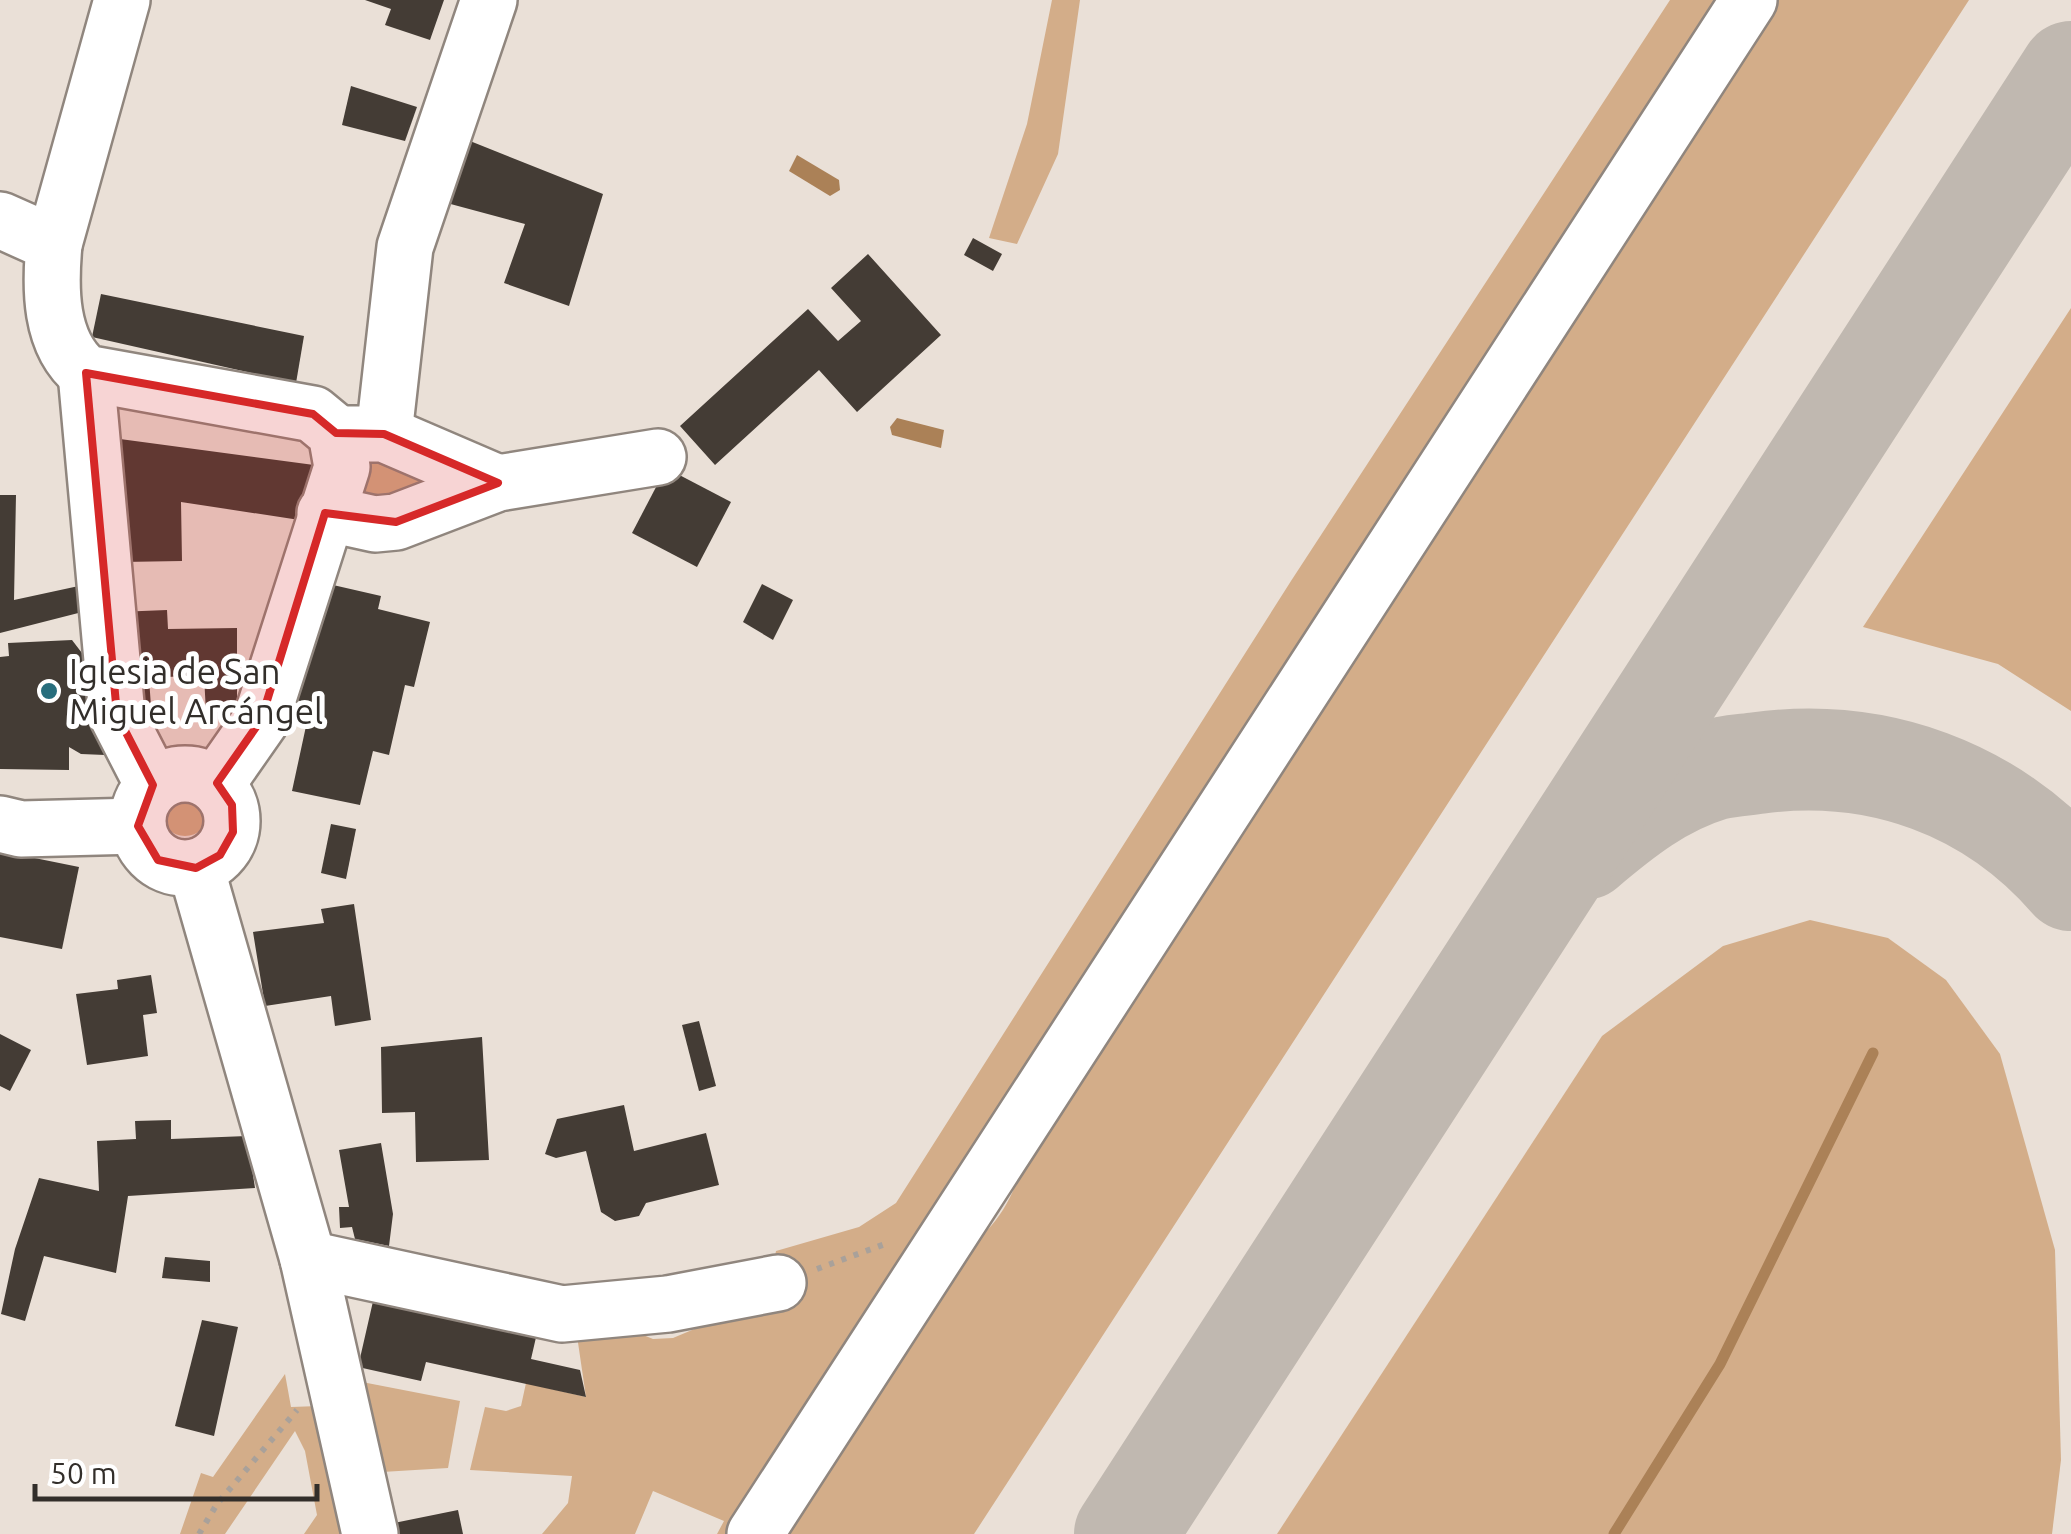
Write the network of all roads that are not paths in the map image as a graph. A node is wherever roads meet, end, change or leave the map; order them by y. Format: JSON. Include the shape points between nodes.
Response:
{"nodes":[{"id":1,"x":122,"y":0,"type":"edge"},
{"id":2,"x":489,"y":0,"type":"edge"},
{"id":3,"x":1749,"y":0,"type":"edge"},
{"id":4,"x":0,"y":220,"type":"edge"},
{"id":5,"x":54,"y":244,"type":"junction"},
{"id":6,"x":86,"y":373,"type":"junction"},
{"id":7,"x":360,"y":434,"type":"junction"},
{"id":8,"x":658,"y":457,"type":"dead end"},
{"id":9,"x":498,"y":483,"type":"junction"},
{"id":10,"x":325,"y":513,"type":"junction"},
{"id":11,"x":217,"y":783,"type":"junction"},
{"id":12,"x":145,"y":806,"type":"junction"},
{"id":13,"x":0,"y":824,"type":"edge"},
{"id":14,"x":196,"y":868,"type":"junction"},
{"id":15,"x":308,"y":1260,"type":"junction"},
{"id":16,"x":778,"y":1283,"type":"dead end"},
{"id":17,"x":370,"y":1534,"type":"edge"},
{"id":18,"x":755,"y":1534,"type":"edge"}],
"edges":[{"from":1,"to":5,"type":"street"},
{"from":2,"to":7,"type":"street","via":[[405,247]]},
{"from":3,"to":18,"type":"street"},
{"from":4,"to":5,"type":"street"},
{"from":5,"to":6,"type":"street","via":[[50,291],[72,362]]},
{"from":6,"to":7,"type":"street","via":[[313,414]]},
{"from":6,"to":12,"type":"street","via":[[117,714]]},
{"from":7,"to":9,"type":"street"},
{"from":7,"to":10,"type":"street"},
{"from":8,"to":9,"type":"street"},
{"from":9,"to":10,"type":"street","via":[[396,522]]},
{"from":10,"to":11,"type":"street","via":[[261,720]]},
{"from":11,"to":12,"type":"street","via":[[173,774]]},
{"from":11,"to":14,"type":"street","via":[[232,805],[233,832],[220,855]]},
{"from":12,"to":13,"type":"street","via":[[21,829]]},
{"from":12,"to":14,"type":"street","via":[[144,845],[176,868]]},
{"from":14,"to":15,"type":"street"},
{"from":15,"to":16,"type":"street","via":[[562,1314],[668,1304]]},
{"from":15,"to":17,"type":"street"}]}
